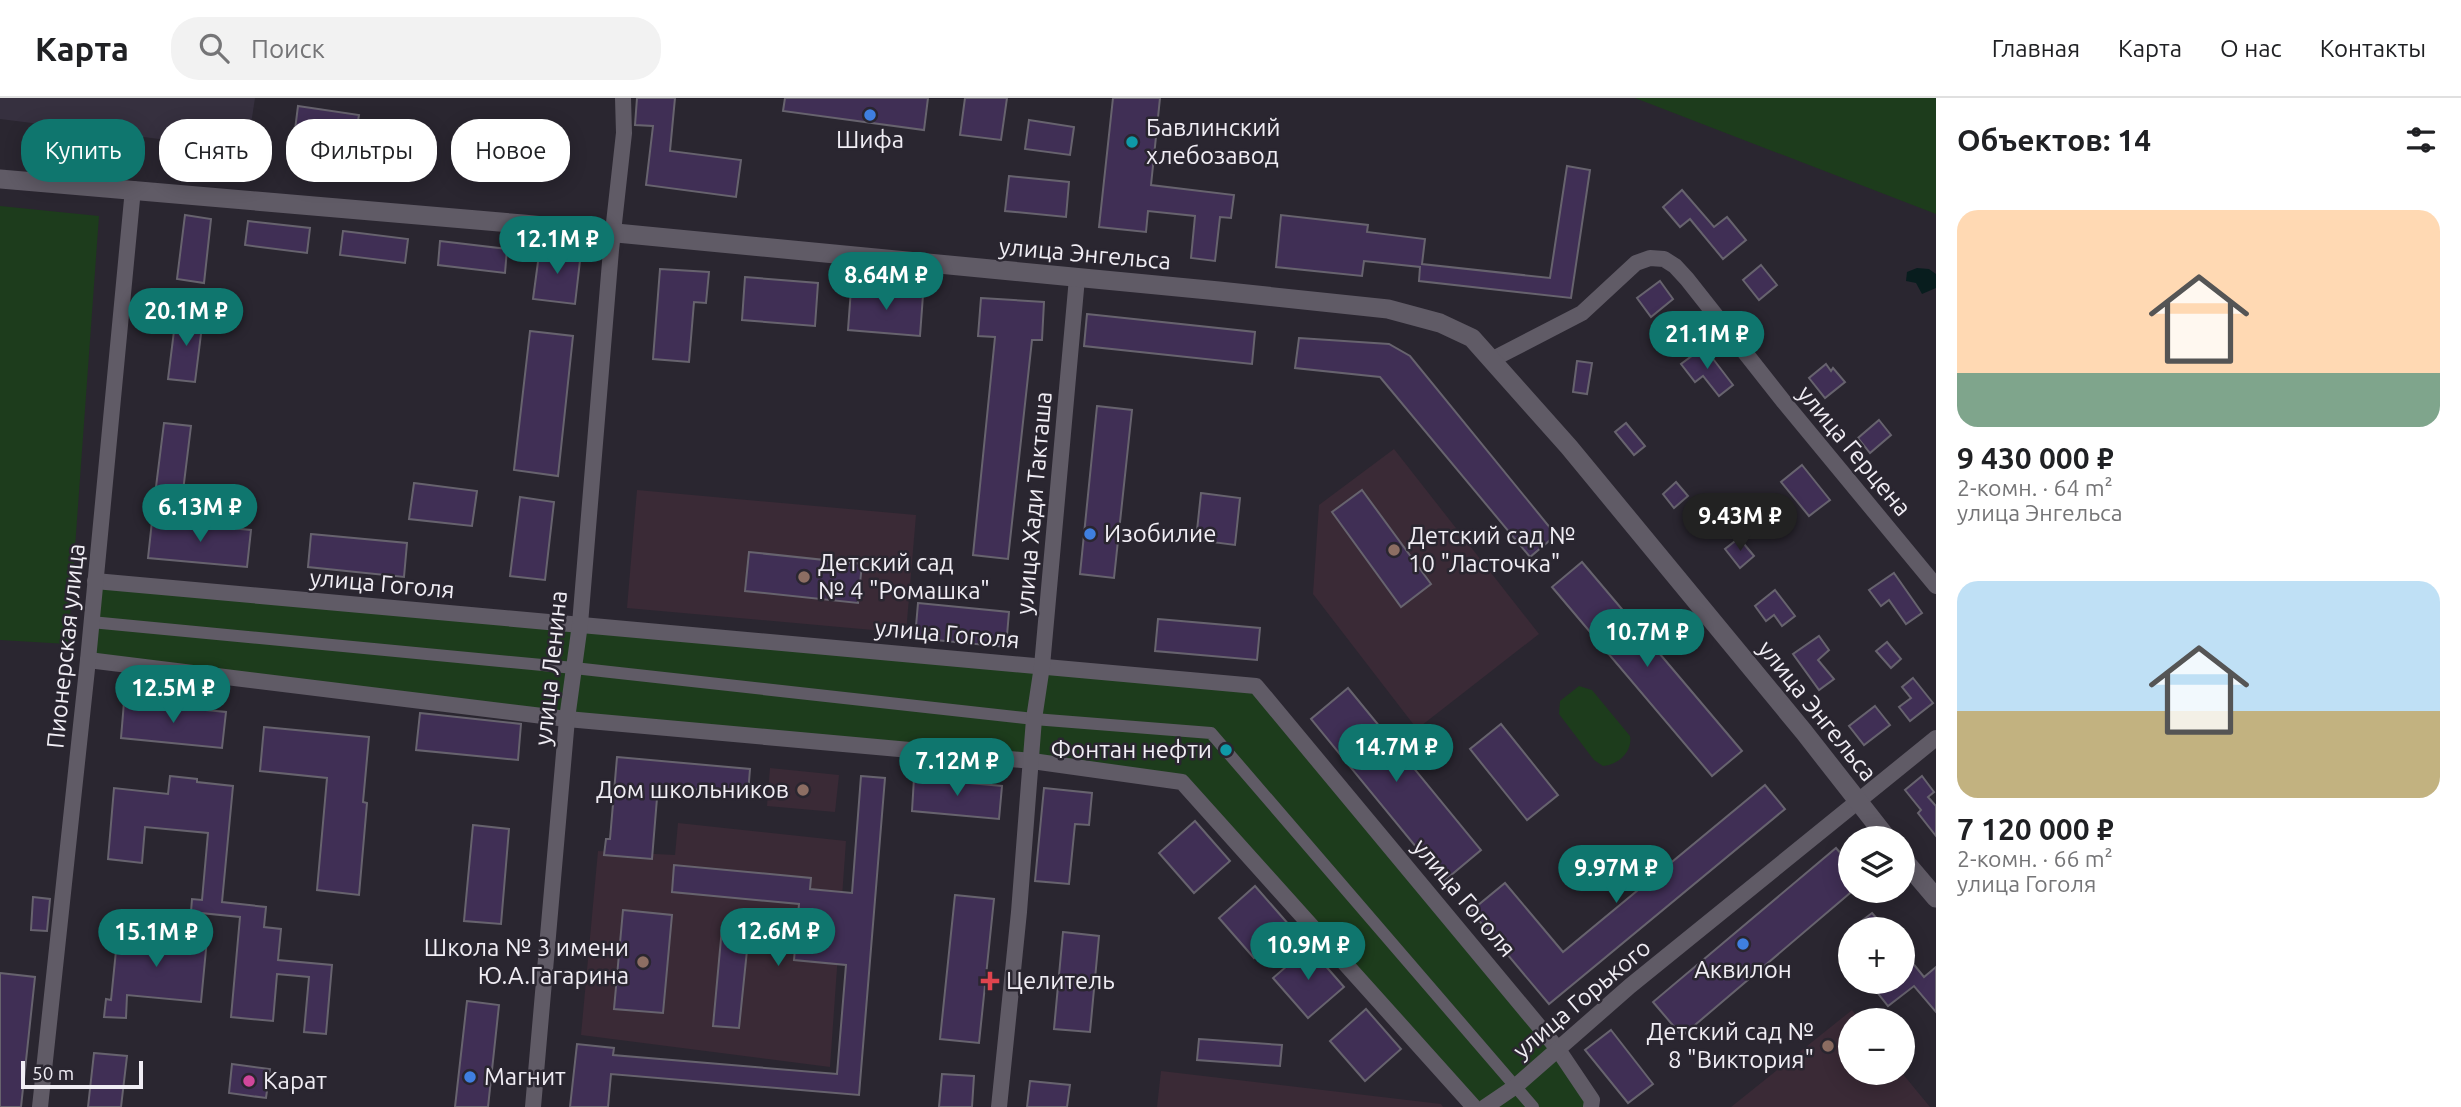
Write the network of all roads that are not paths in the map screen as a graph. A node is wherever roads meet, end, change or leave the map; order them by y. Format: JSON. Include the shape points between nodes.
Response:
{"nodes":[{"id":1,"x":623,"y":98,"type":"edge"},
{"id":2,"x":0,"y":179,"type":"edge"},
{"id":3,"x":133,"y":189,"type":"junction"},
{"id":4,"x":613,"y":233,"type":"junction"},
{"id":5,"x":1077,"y":278,"type":"junction"},
{"id":6,"x":1493,"y":359,"type":"junction"},
{"id":7,"x":95,"y":581,"type":"junction"},
{"id":8,"x":1936,"y":586,"type":"edge"},
{"id":9,"x":91,"y":622,"type":"junction"},
{"id":10,"x":580,"y":624,"type":"junction"},
{"id":11,"x":88,"y":660,"type":"junction"},
{"id":12,"x":1042,"y":666,"type":"junction"},
{"id":13,"x":574,"y":668,"type":"junction"},
{"id":14,"x":567,"y":719,"type":"junction"},
{"id":15,"x":1034,"y":719,"type":"junction"},
{"id":16,"x":1936,"y":738,"type":"edge"},
{"id":17,"x":1032,"y":761,"type":"junction"},
{"id":18,"x":1858,"y":800,"type":"junction"},
{"id":19,"x":1878,"y":826,"type":"edge"},
{"id":20,"x":1915,"y":873,"type":"edge"},
{"id":21,"x":1936,"y":898,"type":"edge"},
{"id":22,"x":1558,"y":1048,"type":"junction"},
{"id":23,"x":1516,"y":1086,"type":"junction"},
{"id":24,"x":40,"y":1107,"type":"edge"},
{"id":25,"x":533,"y":1107,"type":"edge"},
{"id":26,"x":999,"y":1107,"type":"edge"},
{"id":27,"x":1474,"y":1107,"type":"edge"},
{"id":28,"x":1485,"y":1107,"type":"edge"},
{"id":29,"x":1533,"y":1107,"type":"edge"},
{"id":30,"x":1591,"y":1107,"type":"edge"}],
"edges":[{"from":1,"to":4,"type":"street","name":"улица Ленина","via":[[624,133]]},
{"from":2,"to":3,"type":"street","name":"улица Энгельса"},
{"from":3,"to":4,"type":"street","name":"улица Энгельса"},
{"from":3,"to":7,"type":"street","name":"Пионерская улица"},
{"from":4,"to":5,"type":"street","name":"улица Энгельса"},
{"from":4,"to":10,"type":"street","name":"улица Ленина"},
{"from":5,"to":6,"type":"street","name":"улица Энгельса","via":[[1388,309],[1440,323],[1472,338]]},
{"from":5,"to":12,"type":"street","name":"улица Хади Такташа"},
{"from":6,"to":8,"type":"street","name":"улица Герцена","via":[[1582,313],[1636,262],[1664,259],[1687,279]]},
{"from":6,"to":18,"type":"street","name":"улица Энгельса"},
{"from":7,"to":9,"type":"street","name":"Пионерская улица"},
{"from":7,"to":10,"type":"street","name":"улица Гоголя"},
{"from":9,"to":11,"type":"street","name":"Пионерская улица"},
{"from":9,"to":13,"type":"street"},
{"from":10,"to":12,"type":"street","name":"улица Гоголя"},
{"from":10,"to":13,"type":"street","name":"улица Ленина"},
{"from":11,"to":14,"type":"street"},
{"from":11,"to":24,"type":"street","name":"Пионерская улица"},
{"from":12,"to":15,"type":"street","name":"улица Хади Такташа"},
{"from":12,"to":22,"type":"street","name":"улица Гоголя","via":[[1256,686]]},
{"from":13,"to":14,"type":"street","name":"улица Ленина"},
{"from":13,"to":15,"type":"street"},
{"from":14,"to":17,"type":"street"},
{"from":14,"to":25,"type":"street","name":"улица Ленина"},
{"from":15,"to":17,"type":"street","name":"улица Хади Такташа"},
{"from":15,"to":23,"type":"street","via":[[1211,733]]},
{"from":16,"to":18,"type":"street","name":"улица Горького"},
{"from":17,"to":26,"type":"street","name":"улица Хади Такташа"},
{"from":17,"to":27,"type":"street","via":[[1182,782]]},
{"from":18,"to":19,"type":"street","name":"улица Энгельса"},
{"from":18,"to":22,"type":"street","name":"улица Горького"},
{"from":20,"to":21,"type":"street"},
{"from":22,"to":23,"type":"street","name":"улица Горького"},
{"from":22,"to":30,"type":"street","name":"улица Гоголя","via":[[1592,1100]]},
{"from":23,"to":28,"type":"street","name":"улица Горького"},
{"from":23,"to":29,"type":"street"}]}
